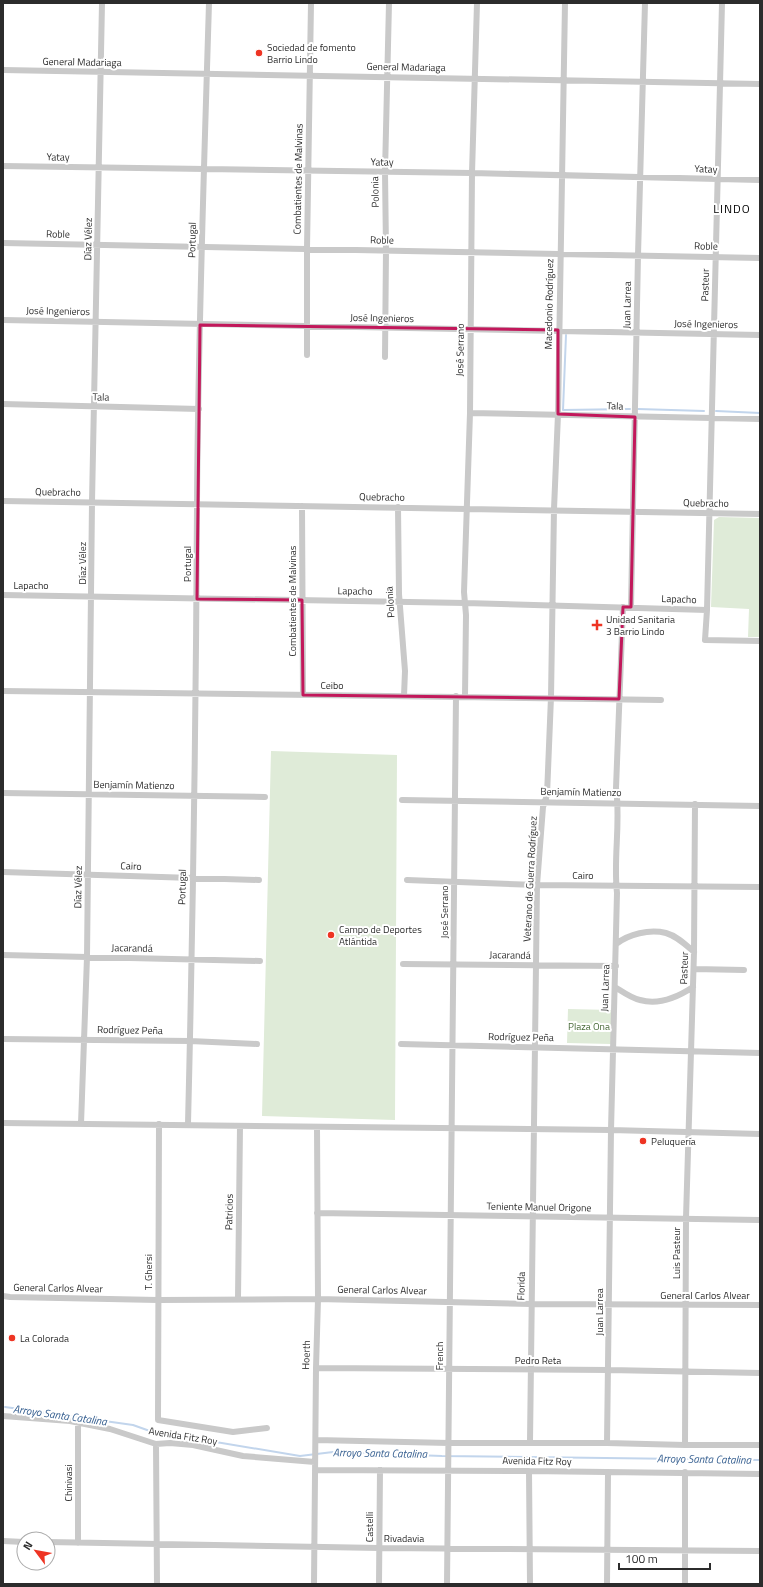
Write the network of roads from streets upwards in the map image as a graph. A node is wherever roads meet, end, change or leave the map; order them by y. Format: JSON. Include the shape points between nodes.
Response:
{"nodes":[{"id":1,"x":102,"y":3,"type":"edge"},
{"id":2,"x":209,"y":3,"type":"edge"},
{"id":3,"x":312,"y":3,"type":"edge"},
{"id":4,"x":389,"y":3,"type":"edge"},
{"id":5,"x":477,"y":3,"type":"edge"},
{"id":6,"x":565,"y":3,"type":"edge"},
{"id":7,"x":645,"y":3,"type":"edge"},
{"id":8,"x":722,"y":3,"type":"edge"},
{"id":9,"x":3,"y":70,"type":"edge"},
{"id":10,"x":101,"y":72,"type":"junction"},
{"id":11,"x":206,"y":74,"type":"junction"},
{"id":12,"x":311,"y":75,"type":"junction"},
{"id":13,"x":388,"y":76,"type":"junction"},
{"id":14,"x":475,"y":79,"type":"junction"},
{"id":15,"x":564,"y":80,"type":"junction"},
{"id":16,"x":644,"y":82,"type":"junction"},
{"id":17,"x":720,"y":84,"type":"junction"},
{"id":18,"x":760,"y":84,"type":"edge"},
{"id":19,"x":3,"y":166,"type":"edge"},
{"id":20,"x":100,"y":168,"type":"junction"},
{"id":21,"x":203,"y":168,"type":"junction"},
{"id":22,"x":308,"y":170,"type":"junction"},
{"id":23,"x":385,"y":172,"type":"junction"},
{"id":24,"x":472,"y":173,"type":"junction"},
{"id":25,"x":562,"y":176,"type":"junction"},
{"id":26,"x":640,"y":177,"type":"junction"},
{"id":27,"x":717,"y":179,"type":"junction"},
{"id":28,"x":760,"y":180,"type":"edge"},
{"id":29,"x":3,"y":243,"type":"edge"},
{"id":30,"x":97,"y":245,"type":"junction"},
{"id":31,"x":202,"y":246,"type":"junction"},
{"id":32,"x":306,"y":248,"type":"junction"},
{"id":33,"x":386,"y":250,"type":"junction"},
{"id":34,"x":471,"y":251,"type":"junction"},
{"id":35,"x":560,"y":253,"type":"junction"},
{"id":36,"x":638,"y":255,"type":"junction"},
{"id":37,"x":715,"y":256,"type":"junction"},
{"id":38,"x":760,"y":258,"type":"edge"},
{"id":39,"x":3,"y":320,"type":"edge"},
{"id":40,"x":96,"y":322,"type":"junction"},
{"id":41,"x":200,"y":325,"type":"junction"},
{"id":42,"x":308,"y":326,"type":"junction"},
{"id":43,"x":384,"y":328,"type":"junction"},
{"id":44,"x":471,"y":330,"type":"junction"},
{"id":45,"x":558,"y":330,"type":"junction"},
{"id":46,"x":636,"y":332,"type":"junction"},
{"id":47,"x":714,"y":334,"type":"junction"},
{"id":48,"x":760,"y":335,"type":"edge"},
{"id":49,"x":307,"y":356,"type":"dead end"},
{"id":50,"x":385,"y":357,"type":"dead end"},
{"id":51,"x":3,"y":404,"type":"edge"},
{"id":52,"x":94,"y":407,"type":"junction"},
{"id":53,"x":199,"y":409,"type":"junction"},
{"id":54,"x":470,"y":413,"type":"junction"},
{"id":55,"x":558,"y":414,"type":"junction"},
{"id":56,"x":635,"y":417,"type":"junction"},
{"id":57,"x":712,"y":418,"type":"junction"},
{"id":58,"x":760,"y":418,"type":"edge"},
{"id":59,"x":3,"y":501,"type":"edge"},
{"id":60,"x":92,"y":502,"type":"junction"},
{"id":61,"x":197,"y":503,"type":"junction"},
{"id":62,"x":302,"y":506,"type":"junction"},
{"id":63,"x":398,"y":507,"type":"junction"},
{"id":64,"x":467,"y":509,"type":"junction"},
{"id":65,"x":554,"y":510,"type":"junction"},
{"id":66,"x":633,"y":512,"type":"junction"},
{"id":67,"x":710,"y":513,"type":"junction"},
{"id":68,"x":760,"y":514,"type":"edge"},
{"id":69,"x":3,"y":595,"type":"edge"},
{"id":70,"x":92,"y":596,"type":"junction"},
{"id":71,"x":197,"y":599,"type":"junction"},
{"id":72,"x":302,"y":600,"type":"junction"},
{"id":73,"x":399,"y":602,"type":"junction"},
{"id":74,"x":465,"y":603,"type":"junction"},
{"id":75,"x":552,"y":605,"type":"junction"},
{"id":76,"x":623,"y":607,"type":"junction"},
{"id":77,"x":631,"y":607,"type":"junction"},
{"id":78,"x":707,"y":610,"type":"junction"},
{"id":79,"x":760,"y":641,"type":"edge"},
{"id":80,"x":3,"y":691,"type":"edge"},
{"id":81,"x":90,"y":693,"type":"junction"},
{"id":82,"x":194,"y":694,"type":"junction"},
{"id":83,"x":303,"y":695,"type":"junction"},
{"id":84,"x":404,"y":696,"type":"junction"},
{"id":85,"x":456,"y":696,"type":"junction"},
{"id":86,"x":465,"y":696,"type":"junction"},
{"id":87,"x":551,"y":697,"type":"junction"},
{"id":88,"x":619,"y":699,"type":"junction"},
{"id":89,"x":661,"y":700,"type":"dead end"},
{"id":90,"x":3,"y":793,"type":"edge"},
{"id":91,"x":89,"y":794,"type":"junction"},
{"id":92,"x":194,"y":796,"type":"junction"},
{"id":93,"x":265,"y":797,"type":"dead end"},
{"id":94,"x":402,"y":800,"type":"dead end"},
{"id":95,"x":456,"y":801,"type":"junction"},
{"id":96,"x":545,"y":802,"type":"junction"},
{"id":97,"x":618,"y":802,"type":"junction"},
{"id":98,"x":695,"y":804,"type":"junction"},
{"id":99,"x":760,"y":806,"type":"edge"},
{"id":100,"x":3,"y":872,"type":"edge"},
{"id":101,"x":88,"y":875,"type":"junction"},
{"id":102,"x":193,"y":878,"type":"junction"},
{"id":103,"x":259,"y":880,"type":"dead end"},
{"id":104,"x":407,"y":880,"type":"dead end"},
{"id":105,"x":454,"y":882,"type":"junction"},
{"id":106,"x":538,"y":885,"type":"junction"},
{"id":107,"x":616,"y":885,"type":"junction"},
{"id":108,"x":695,"y":885,"type":"junction"},
{"id":109,"x":760,"y":887,"type":"edge"},
{"id":110,"x":616,"y":944,"type":"junction"},
{"id":111,"x":694,"y":952,"type":"junction"},
{"id":112,"x":3,"y":955,"type":"edge"},
{"id":113,"x":87,"y":957,"type":"junction"},
{"id":114,"x":191,"y":959,"type":"junction"},
{"id":115,"x":260,"y":960,"type":"dead end"},
{"id":116,"x":404,"y":964,"type":"dead end"},
{"id":117,"x":454,"y":964,"type":"junction"},
{"id":118,"x":536,"y":966,"type":"junction"},
{"id":119,"x":616,"y":966,"type":"junction"},
{"id":120,"x":694,"y":969,"type":"junction"},
{"id":121,"x":744,"y":970,"type":"dead end"},
{"id":122,"x":615,"y":987,"type":"junction"},
{"id":123,"x":693,"y":987,"type":"junction"},
{"id":124,"x":3,"y":1039,"type":"edge"},
{"id":125,"x":83,"y":1039,"type":"junction"},
{"id":126,"x":190,"y":1041,"type":"junction"},
{"id":127,"x":257,"y":1044,"type":"dead end"},
{"id":128,"x":401,"y":1044,"type":"dead end"},
{"id":129,"x":454,"y":1045,"type":"junction"},
{"id":130,"x":535,"y":1047,"type":"junction"},
{"id":131,"x":613,"y":1048,"type":"junction"},
{"id":132,"x":692,"y":1051,"type":"junction"},
{"id":133,"x":760,"y":1053,"type":"edge"},
{"id":134,"x":3,"y":1123,"type":"edge"},
{"id":135,"x":81,"y":1124,"type":"junction"},
{"id":136,"x":159,"y":1124,"type":"junction"},
{"id":137,"x":188,"y":1124,"type":"junction"},
{"id":138,"x":240,"y":1126,"type":"junction"},
{"id":139,"x":317,"y":1127,"type":"junction"},
{"id":140,"x":451,"y":1128,"type":"junction"},
{"id":141,"x":533,"y":1130,"type":"junction"},
{"id":142,"x":611,"y":1130,"type":"junction"},
{"id":143,"x":688,"y":1133,"type":"junction"},
{"id":144,"x":760,"y":1134,"type":"edge"},
{"id":145,"x":317,"y":1213,"type":"junction"},
{"id":146,"x":450,"y":1215,"type":"junction"},
{"id":147,"x":532,"y":1216,"type":"junction"},
{"id":148,"x":610,"y":1218,"type":"junction"},
{"id":149,"x":686,"y":1218,"type":"junction"},
{"id":150,"x":760,"y":1220,"type":"edge"},
{"id":151,"x":3,"y":1296,"type":"edge"},
{"id":152,"x":238,"y":1299,"type":"junction"},
{"id":153,"x":318,"y":1299,"type":"junction"},
{"id":154,"x":158,"y":1300,"type":"junction"},
{"id":155,"x":449,"y":1301,"type":"junction"},
{"id":156,"x":531,"y":1304,"type":"junction"},
{"id":157,"x":609,"y":1305,"type":"junction"},
{"id":158,"x":686,"y":1306,"type":"junction"},
{"id":159,"x":760,"y":1306,"type":"edge"},
{"id":160,"x":316,"y":1368,"type":"junction"},
{"id":161,"x":449,"y":1369,"type":"junction"},
{"id":162,"x":531,"y":1370,"type":"junction"},
{"id":163,"x":609,"y":1370,"type":"junction"},
{"id":164,"x":686,"y":1372,"type":"junction"},
{"id":165,"x":760,"y":1373,"type":"edge"},
{"id":166,"x":3,"y":1416,"type":"edge"},
{"id":167,"x":78,"y":1423,"type":"junction"},
{"id":168,"x":267,"y":1428,"type":"dead end"},
{"id":169,"x":316,"y":1440,"type":"junction"},
{"id":170,"x":449,"y":1442,"type":"junction"},
{"id":171,"x":530,"y":1442,"type":"junction"},
{"id":172,"x":607,"y":1443,"type":"junction"},
{"id":173,"x":156,"y":1444,"type":"junction"},
{"id":174,"x":685,"y":1445,"type":"junction"},
{"id":175,"x":760,"y":1445,"type":"edge"},
{"id":176,"x":315,"y":1461,"type":"junction"},
{"id":177,"x":315,"y":1470,"type":"junction"},
{"id":178,"x":380,"y":1470,"type":"junction"},
{"id":179,"x":448,"y":1471,"type":"junction"},
{"id":180,"x":529,"y":1471,"type":"junction"},
{"id":181,"x":608,"y":1472,"type":"junction"},
{"id":182,"x":685,"y":1472,"type":"junction"},
{"id":183,"x":760,"y":1474,"type":"edge"},
{"id":184,"x":3,"y":1541,"type":"edge"},
{"id":185,"x":16,"y":1542,"type":"edge"},
{"id":186,"x":56,"y":1542,"type":"edge"},
{"id":187,"x":78,"y":1543,"type":"junction"},
{"id":188,"x":157,"y":1544,"type":"junction"},
{"id":189,"x":314,"y":1547,"type":"junction"},
{"id":190,"x":448,"y":1547,"type":"junction"},
{"id":191,"x":379,"y":1548,"type":"junction"},
{"id":192,"x":530,"y":1549,"type":"junction"},
{"id":193,"x":607,"y":1550,"type":"junction"},
{"id":194,"x":685,"y":1550,"type":"junction"},
{"id":195,"x":760,"y":1551,"type":"edge"},
{"id":196,"x":157,"y":1584,"type":"edge"},
{"id":197,"x":314,"y":1584,"type":"edge"},
{"id":198,"x":379,"y":1584,"type":"edge"},
{"id":199,"x":447,"y":1584,"type":"edge"},
{"id":200,"x":530,"y":1584,"type":"edge"},
{"id":201,"x":607,"y":1584,"type":"edge"},
{"id":202,"x":685,"y":1584,"type":"edge"}],
"edges":[{"from":1,"to":10,"type":"street","name":"Díaz Vélez"},
{"from":2,"to":11,"type":"street","name":"Portugal"},
{"from":3,"to":12,"type":"street","name":"Combatientes de Malvinas"},
{"from":4,"to":13,"type":"street","name":"Polonia"},
{"from":5,"to":14,"type":"street","name":"José Serrano"},
{"from":6,"to":15,"type":"street","name":"Macedonio Rodríguez"},
{"from":7,"to":16,"type":"street","name":"Juan Larrea"},
{"from":8,"to":17,"type":"street","name":"Pasteur"},
{"from":9,"to":10,"type":"street","name":"General Madariaga"},
{"from":10,"to":11,"type":"street","name":"General Madariaga"},
{"from":10,"to":20,"type":"street","name":"Díaz Vélez"},
{"from":11,"to":12,"type":"street","name":"General Madariaga"},
{"from":11,"to":21,"type":"street","name":"Portugal"},
{"from":12,"to":13,"type":"street","name":"General Madariaga"},
{"from":12,"to":22,"type":"street","name":"Combatientes de Malvinas"},
{"from":13,"to":14,"type":"street","name":"General Madariaga"},
{"from":13,"to":23,"type":"street","name":"Polonia"},
{"from":14,"to":15,"type":"street","name":"General Madariaga"},
{"from":14,"to":24,"type":"street","name":"José Serrano"},
{"from":15,"to":16,"type":"street","name":"General Madariaga"},
{"from":15,"to":25,"type":"street","name":"Macedonio Rodríguez"},
{"from":16,"to":17,"type":"street","name":"General Madariaga"},
{"from":16,"to":26,"type":"street","name":"Juan Larrea"},
{"from":17,"to":18,"type":"street","name":"General Madariaga"},
{"from":17,"to":27,"type":"street","name":"Pasteur"},
{"from":19,"to":20,"type":"street","name":"Yatay"},
{"from":20,"to":21,"type":"street","name":"Yatay"},
{"from":20,"to":30,"type":"street","name":"Díaz Vélez"},
{"from":21,"to":22,"type":"street","name":"Yatay"},
{"from":21,"to":31,"type":"street","name":"Portugal"},
{"from":22,"to":23,"type":"street","name":"Yatay"},
{"from":22,"to":32,"type":"street","name":"Combatientes de Malvinas"},
{"from":23,"to":24,"type":"street","name":"Yatay"},
{"from":23,"to":33,"type":"street","name":"Polonia"},
{"from":24,"to":25,"type":"street","name":"Yatay"},
{"from":24,"to":34,"type":"street","name":"José Serrano"},
{"from":25,"to":26,"type":"street","name":"Yatay"},
{"from":25,"to":35,"type":"street","name":"Macedonio Rodríguez"},
{"from":26,"to":27,"type":"street","name":"Yatay"},
{"from":26,"to":36,"type":"street","name":"Juan Larrea"},
{"from":27,"to":28,"type":"street","name":"Yatay"},
{"from":27,"to":37,"type":"street","name":"Pasteur"},
{"from":29,"to":30,"type":"street","name":"Roble"},
{"from":30,"to":31,"type":"street","name":"Roble"},
{"from":30,"to":40,"type":"street","name":"Díaz Vélez"},
{"from":31,"to":32,"type":"street","name":"Roble"},
{"from":31,"to":41,"type":"street","name":"Portugal"},
{"from":32,"to":33,"type":"street","name":"Roble"},
{"from":32,"to":42,"type":"street","name":"Combatientes de Malvinas"},
{"from":33,"to":34,"type":"street","name":"Roble"},
{"from":33,"to":43,"type":"street","name":"Polonia"},
{"from":34,"to":35,"type":"street","name":"Roble"},
{"from":34,"to":44,"type":"street","name":"José Serrano"},
{"from":35,"to":36,"type":"street","name":"Roble"},
{"from":35,"to":45,"type":"street","name":"Macedonio Rodríguez"},
{"from":36,"to":37,"type":"street","name":"Roble"},
{"from":36,"to":46,"type":"street","name":"Juan Larrea"},
{"from":37,"to":38,"type":"street","name":"Roble"},
{"from":37,"to":47,"type":"street","name":"Pasteur"},
{"from":39,"to":40,"type":"street","name":"José Ingenieros"},
{"from":40,"to":41,"type":"street","name":"José Ingenieros"},
{"from":40,"to":52,"type":"street","name":"Díaz Vélez"},
{"from":41,"to":42,"type":"street","name":"José Ingenieros"},
{"from":41,"to":53,"type":"street","name":"Portugal"},
{"from":42,"to":43,"type":"street","name":"José Ingenieros"},
{"from":42,"to":49,"type":"street","name":"Combatientes de Malvinas"},
{"from":43,"to":44,"type":"street","name":"José Ingenieros"},
{"from":43,"to":50,"type":"street","name":"Polonia"},
{"from":44,"to":45,"type":"street","name":"José Ingenieros"},
{"from":44,"to":54,"type":"street","name":"José Serrano"},
{"from":45,"to":46,"type":"street","name":"José Ingenieros"},
{"from":45,"to":55,"type":"street","name":"Macedonio Rodríguez"},
{"from":46,"to":47,"type":"street","name":"José Ingenieros"},
{"from":46,"to":56,"type":"street","name":"Juan Larrea"},
{"from":47,"to":48,"type":"street","name":"José Ingenieros"},
{"from":47,"to":57,"type":"street","name":"Pasteur"},
{"from":51,"to":52,"type":"street","name":"Tala"},
{"from":52,"to":53,"type":"street","name":"Tala"},
{"from":52,"to":60,"type":"street","name":"Díaz Vélez"},
{"from":53,"to":61,"type":"street","name":"Portugal"},
{"from":54,"to":55,"type":"street","name":"Tala"},
{"from":54,"to":64,"type":"street","name":"José Serrano"},
{"from":55,"to":56,"type":"street","name":"Tala"},
{"from":55,"to":65,"type":"street","name":"Macedonio Rodríguez"},
{"from":56,"to":57,"type":"street","name":"Tala"},
{"from":56,"to":66,"type":"street","name":"Juan Larrea"},
{"from":57,"to":58,"type":"street","name":"Tala"},
{"from":57,"to":67,"type":"street","name":"Pasteur"},
{"from":59,"to":60,"type":"street","name":"Quebracho"},
{"from":60,"to":61,"type":"street","name":"Quebracho"},
{"from":60,"to":70,"type":"street","name":"Díaz Vélez"},
{"from":61,"to":62,"type":"street","name":"Quebracho"},
{"from":61,"to":71,"type":"street","name":"Portugal"},
{"from":62,"to":63,"type":"street","name":"Quebracho"},
{"from":62,"to":72,"type":"street","name":"Combatientes de Malvinas"},
{"from":63,"to":64,"type":"street","name":"Quebracho"},
{"from":63,"to":73,"type":"street","name":"Polonia"},
{"from":64,"to":65,"type":"street","name":"Quebracho"},
{"from":64,"to":74,"type":"street","name":"José Serrano"},
{"from":65,"to":66,"type":"street","name":"Quebracho"},
{"from":65,"to":75,"type":"street","name":"Macedonio Rodríguez"},
{"from":66,"to":67,"type":"street","name":"Quebracho"},
{"from":66,"to":77,"type":"street","name":"Juan Larrea"},
{"from":67,"to":68,"type":"street","name":"Quebracho"},
{"from":67,"to":78,"type":"street","name":"Pasteur"},
{"from":69,"to":70,"type":"street","name":"Lapacho"},
{"from":70,"to":71,"type":"street","name":"Lapacho"},
{"from":70,"to":81,"type":"street","name":"Díaz Vélez"},
{"from":71,"to":72,"type":"street","name":"Lapacho"},
{"from":71,"to":82,"type":"street","name":"Portugal"},
{"from":72,"to":73,"type":"street","name":"Lapacho"},
{"from":72,"to":83,"type":"street","name":"Combatientes de Malvinas"},
{"from":73,"to":74,"type":"street","name":"Lapacho"},
{"from":73,"to":84,"type":"street","name":"Polonia","via":[[405,671]]},
{"from":74,"to":75,"type":"street","name":"Lapacho"},
{"from":74,"to":86,"type":"street","name":"José Serrano"},
{"from":75,"to":76,"type":"street","name":"Lapacho"},
{"from":75,"to":87,"type":"street","name":"Veterano de Guerra Rodríguez"},
{"from":76,"to":77,"type":"street","name":"Lapacho"},
{"from":76,"to":88,"type":"street","name":"Juan Larrea"},
{"from":77,"to":78,"type":"street","name":"Lapacho"},
{"from":78,"to":79,"type":"street","name":"Pasteur","via":[[706,640]]},
{"from":80,"to":81,"type":"street","name":"Ceibo"},
{"from":81,"to":82,"type":"street","name":"Ceibo"},
{"from":81,"to":91,"type":"street","name":"Díaz Vélez"},
{"from":82,"to":83,"type":"street","name":"Ceibo"},
{"from":82,"to":92,"type":"street","name":"Portugal"},
{"from":83,"to":84,"type":"street","name":"Ceibo"},
{"from":84,"to":85,"type":"street","name":"Ceibo"},
{"from":85,"to":86,"type":"street","name":"Ceibo"},
{"from":85,"to":95,"type":"street","name":"José Serrano"},
{"from":86,"to":87,"type":"street","name":"Ceibo"},
{"from":87,"to":88,"type":"street","name":"Ceibo"},
{"from":87,"to":96,"type":"street","name":"Veterano de Guerra Rodríguez"},
{"from":88,"to":89,"type":"street","name":"Ceibo"},
{"from":88,"to":97,"type":"street","name":"Juan Larrea","via":[[616,788]]},
{"from":90,"to":91,"type":"street","name":"Benjamín Matienzo"},
{"from":91,"to":92,"type":"street","name":"Benjamín Matienzo"},
{"from":91,"to":101,"type":"street","name":"Díaz Vélez"},
{"from":92,"to":93,"type":"street","name":"Benjamín Matienzo"},
{"from":92,"to":102,"type":"street","name":"Portugal"},
{"from":94,"to":95,"type":"street","name":"Benjamín Matienzo"},
{"from":95,"to":96,"type":"street","name":"Benjamín Matienzo"},
{"from":95,"to":105,"type":"street","name":"José Serrano"},
{"from":96,"to":97,"type":"street","name":"Benjamín Matienzo"},
{"from":96,"to":106,"type":"street","name":"Veterano de Guerra Rodríguez"},
{"from":97,"to":98,"type":"street","name":"Benjamín Matienzo"},
{"from":97,"to":107,"type":"street","name":"Juan Larrea"},
{"from":98,"to":99,"type":"street","name":"Benjamín Matienzo"},
{"from":98,"to":108,"type":"street","name":"Pasteur"},
{"from":100,"to":101,"type":"street","name":"Cairo"},
{"from":101,"to":102,"type":"street","name":"Cairo"},
{"from":101,"to":113,"type":"street","name":"Díaz Vélez"},
{"from":102,"to":103,"type":"street","name":"Cairo"},
{"from":102,"to":114,"type":"street","name":"Portugal"},
{"from":104,"to":105,"type":"street","name":"Cairo"},
{"from":105,"to":106,"type":"street","name":"Cairo"},
{"from":105,"to":117,"type":"street","name":"José Serrano"},
{"from":106,"to":107,"type":"street","name":"Cairo"},
{"from":106,"to":118,"type":"street","name":"Veterano de Guerra Rodríguez"},
{"from":107,"to":108,"type":"street","name":"Cairo"},
{"from":107,"to":110,"type":"street","name":"Juan Larrea"},
{"from":108,"to":109,"type":"street","name":"Cairo"},
{"from":108,"to":111,"type":"street","name":"Pasteur"},
{"from":110,"to":111,"type":"street","via":[[634,934],[666,933]]},
{"from":110,"to":119,"type":"street","name":"Juan Larrea"},
{"from":111,"to":120,"type":"street","name":"Pasteur"},
{"from":112,"to":113,"type":"street","name":"Jacarandá"},
{"from":113,"to":114,"type":"street","name":"Jacarandá"},
{"from":113,"to":125,"type":"street","name":"Díaz Vélez"},
{"from":114,"to":115,"type":"street","name":"Jacarandá"},
{"from":114,"to":126,"type":"street","name":"Portugal"},
{"from":116,"to":117,"type":"street","name":"Jacarandá"},
{"from":117,"to":118,"type":"street","name":"Jacarandá"},
{"from":117,"to":129,"type":"street","name":"José Serrano"},
{"from":118,"to":119,"type":"street","name":"Jacarandá"},
{"from":118,"to":130,"type":"street","name":"Veterano de Guerra Rodríguez"},
{"from":119,"to":122,"type":"street","name":"Juan Larrea"},
{"from":120,"to":121,"type":"street"},
{"from":120,"to":123,"type":"street","name":"Pasteur"},
{"from":122,"to":123,"type":"street","via":[[640,1000],[652,1002],[673,998]]},
{"from":122,"to":131,"type":"street","name":"Juan Larrea"},
{"from":123,"to":132,"type":"street","name":"Pasteur"},
{"from":124,"to":125,"type":"street","name":"Rodríguez Peña"},
{"from":125,"to":126,"type":"street","name":"Rodríguez Peña"},
{"from":125,"to":135,"type":"street","name":"Díaz Vélez"},
{"from":126,"to":127,"type":"street","name":"Rodríguez Peña"},
{"from":126,"to":137,"type":"street","name":"Portugal"},
{"from":128,"to":129,"type":"street","name":"Rodríguez Peña"},
{"from":129,"to":130,"type":"street","name":"Rodríguez Peña"},
{"from":129,"to":140,"type":"street","name":"José Serrano"},
{"from":130,"to":131,"type":"street","name":"Rodríguez Peña"},
{"from":130,"to":141,"type":"street","name":"Veterano de Guerra Rodríguez"},
{"from":131,"to":132,"type":"street","name":"Rodríguez Peña"},
{"from":131,"to":142,"type":"street","name":"Juan Larrea"},
{"from":132,"to":133,"type":"street","name":"Rodríguez Peña"},
{"from":132,"to":143,"type":"street","name":"Pasteur"},
{"from":134,"to":135,"type":"street"},
{"from":135,"to":136,"type":"street"},
{"from":136,"to":137,"type":"street"},
{"from":136,"to":154,"type":"street","name":"T. Ghersi"},
{"from":137,"to":138,"type":"street"},
{"from":138,"to":139,"type":"street"},
{"from":138,"to":152,"type":"street","name":"Patricios"},
{"from":139,"to":140,"type":"street"},
{"from":139,"to":145,"type":"street","name":"Hoerth"},
{"from":140,"to":141,"type":"street"},
{"from":140,"to":146,"type":"street","name":"French"},
{"from":141,"to":142,"type":"street"},
{"from":141,"to":147,"type":"street","name":"Florida"},
{"from":142,"to":143,"type":"street"},
{"from":142,"to":148,"type":"street","name":"Juan Larrea"},
{"from":143,"to":144,"type":"street"},
{"from":143,"to":149,"type":"street","name":"Luis Pasteur"},
{"from":145,"to":146,"type":"street","name":"Teniente Manuel Origone"},
{"from":145,"to":153,"type":"street","name":"Hoerth"},
{"from":146,"to":147,"type":"street","name":"Teniente Manuel Origone"},
{"from":146,"to":155,"type":"street","name":"French"},
{"from":147,"to":148,"type":"street","name":"Teniente Manuel Origone"},
{"from":147,"to":156,"type":"street","name":"Florida"},
{"from":148,"to":149,"type":"street","name":"Teniente Manuel Origone"},
{"from":148,"to":157,"type":"street","name":"Juan Larrea"},
{"from":149,"to":150,"type":"street","name":"Teniente Manuel Origone"},
{"from":149,"to":158,"type":"street","name":"Luis Pasteur"},
{"from":151,"to":154,"type":"street","name":"General Carlos Alvear"},
{"from":152,"to":153,"type":"street","name":"General Carlos Alvear"},
{"from":152,"to":154,"type":"street","name":"General Carlos Alvear"},
{"from":153,"to":155,"type":"street","name":"General Carlos Alvear"},
{"from":153,"to":160,"type":"street","name":"Hoerth"},
{"from":154,"to":168,"type":"street","name":"T. Ghersi","via":[[158,1420],[233,1432]]},
{"from":155,"to":156,"type":"street","name":"General Carlos Alvear"},
{"from":155,"to":161,"type":"street","name":"French"},
{"from":156,"to":157,"type":"street","name":"General Carlos Alvear"},
{"from":156,"to":162,"type":"street","name":"Florida"},
{"from":157,"to":158,"type":"street","name":"General Carlos Alvear"},
{"from":157,"to":163,"type":"street","name":"Juan Larrea"},
{"from":158,"to":159,"type":"street","name":"General Carlos Alvear"},
{"from":158,"to":164,"type":"street","name":"Luis Pasteur"},
{"from":160,"to":161,"type":"street","name":"Pedro Reta"},
{"from":160,"to":169,"type":"street","name":"Hoerth"},
{"from":161,"to":162,"type":"street","name":"Pedro Reta"},
{"from":161,"to":170,"type":"street","name":"French"},
{"from":162,"to":163,"type":"street","name":"Pedro Reta"},
{"from":162,"to":171,"type":"street","name":"Florida"},
{"from":163,"to":164,"type":"street","name":"Pedro Reta"},
{"from":163,"to":172,"type":"street","name":"Juan Larrea"},
{"from":164,"to":165,"type":"street","name":"Pedro Reta"},
{"from":164,"to":174,"type":"street","name":"Luis Pasteur"},
{"from":166,"to":167,"type":"street","name":"Avenida Fitz Roy"},
{"from":167,"to":173,"type":"street","name":"Avenida Fitz Roy","via":[[110,1429]]},
{"from":167,"to":187,"type":"street","name":"Chinivasi"},
{"from":169,"to":170,"type":"street","name":"Avenida Fitz Roy"},
{"from":169,"to":176,"type":"street","name":"Hoerth"},
{"from":170,"to":171,"type":"street","name":"Avenida Fitz Roy"},
{"from":170,"to":179,"type":"street","name":"French"},
{"from":171,"to":172,"type":"street","name":"Avenida Fitz Roy"},
{"from":172,"to":174,"type":"street","name":"Avenida Fitz Roy"},
{"from":173,"to":176,"type":"street","name":"Avenida Fitz Roy","via":[[193,1445],[243,1456]]},
{"from":173,"to":188,"type":"street"},
{"from":174,"to":175,"type":"street","name":"Avenida Fitz Roy"},
{"from":176,"to":177,"type":"street","name":"Hoerth"},
{"from":177,"to":178,"type":"street","name":"Avenida Fitz Roy"},
{"from":177,"to":189,"type":"street","name":"Hoerth"},
{"from":178,"to":179,"type":"street","name":"Avenida Fitz Roy"},
{"from":178,"to":191,"type":"street","name":"Castelli"},
{"from":179,"to":180,"type":"street","name":"Avenida Fitz Roy"},
{"from":179,"to":190,"type":"street","name":"French"},
{"from":180,"to":181,"type":"street","name":"Avenida Fitz Roy"},
{"from":180,"to":192,"type":"street"},
{"from":181,"to":182,"type":"street","name":"Avenida Fitz Roy"},
{"from":181,"to":193,"type":"street"},
{"from":182,"to":183,"type":"street","name":"Avenida Fitz Roy"},
{"from":182,"to":194,"type":"street"},
{"from":184,"to":185,"type":"street"},
{"from":186,"to":187,"type":"street","name":"Rivadavia"},
{"from":187,"to":188,"type":"street","name":"Rivadavia"},
{"from":188,"to":189,"type":"street","name":"Rivadavia"},
{"from":188,"to":196,"type":"street"},
{"from":189,"to":191,"type":"street","name":"Rivadavia"},
{"from":189,"to":197,"type":"street","name":"Hoerth"},
{"from":190,"to":191,"type":"street","name":"Rivadavia"},
{"from":190,"to":192,"type":"street","name":"Rivadavia"},
{"from":190,"to":199,"type":"street","name":"French"},
{"from":191,"to":198,"type":"street","name":"Castelli"},
{"from":192,"to":193,"type":"street","name":"Rivadavia"},
{"from":192,"to":200,"type":"street"},
{"from":193,"to":194,"type":"street","name":"Rivadavia"},
{"from":193,"to":201,"type":"street"},
{"from":194,"to":195,"type":"street","name":"Rivadavia"},
{"from":194,"to":202,"type":"street"}]}
